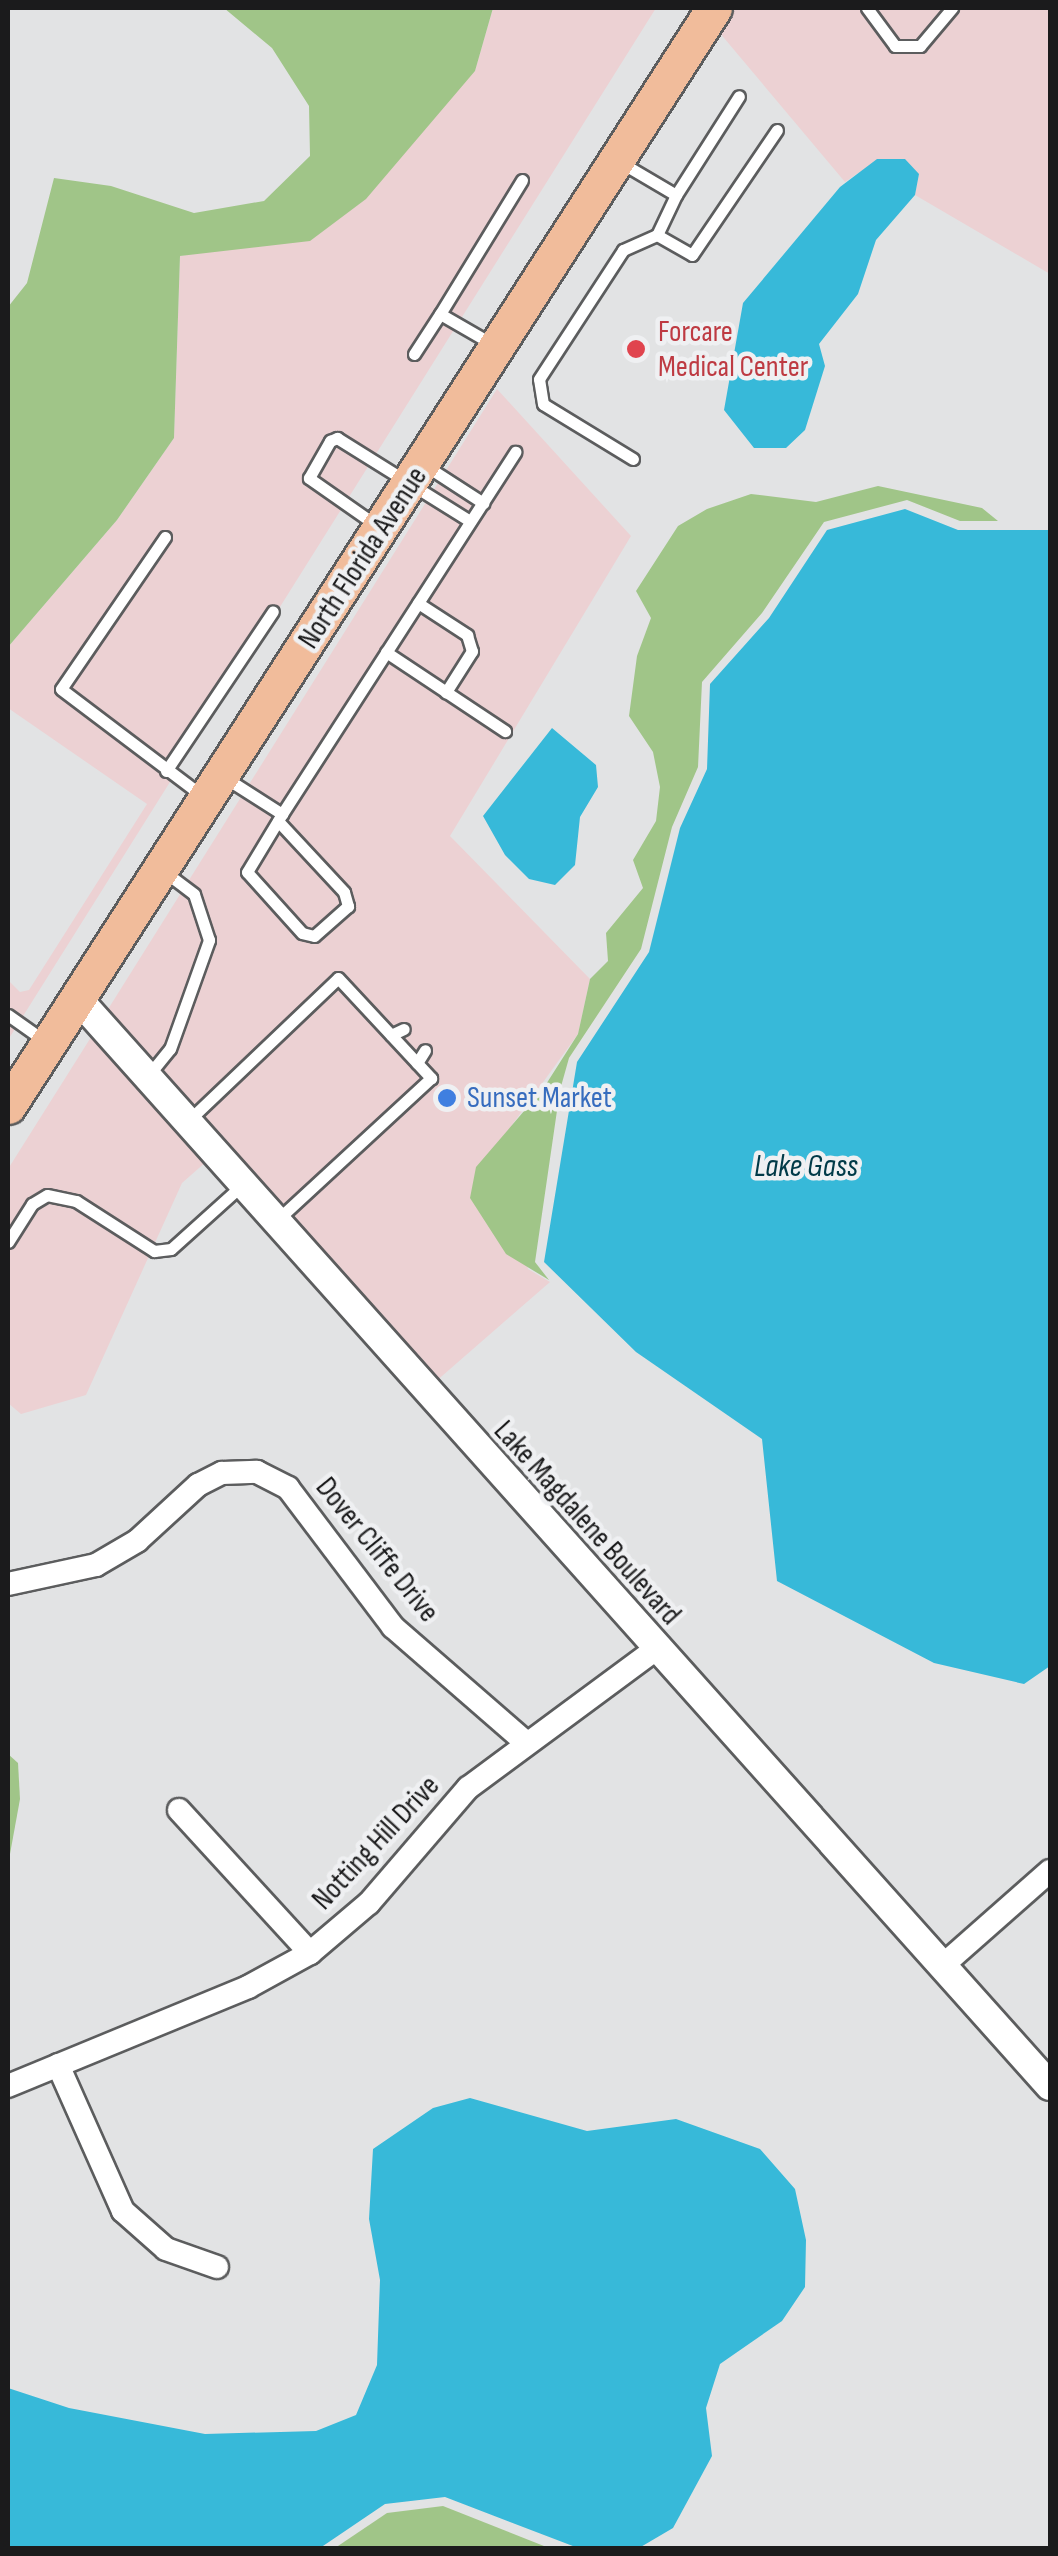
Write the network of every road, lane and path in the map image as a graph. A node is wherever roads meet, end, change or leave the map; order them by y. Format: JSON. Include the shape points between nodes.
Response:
{"nodes":[{"id":1,"x":867,"y":8,"type":"edge"},
{"id":2,"x":952,"y":8,"type":"edge"},
{"id":3,"x":709,"y":10,"type":"edge"},
{"id":4,"x":739,"y":96,"type":"dead end"},
{"id":5,"x":777,"y":130,"type":"dead end"},
{"id":6,"x":616,"y":160,"type":"junction"},
{"id":7,"x":522,"y":180,"type":"dead end"},
{"id":8,"x":676,"y":195,"type":"junction"},
{"id":9,"x":657,"y":235,"type":"junction"},
{"id":10,"x":440,"y":314,"type":"junction"},
{"id":11,"x":498,"y":347,"type":"junction"},
{"id":12,"x":414,"y":354,"type":"dead end"},
{"id":13,"x":515,"y":452,"type":"dead end"},
{"id":14,"x":632,"y":459,"type":"dead end"},
{"id":15,"x":415,"y":476,"type":"junction"},
{"id":16,"x":483,"y":503,"type":"junction"},
{"id":17,"x":470,"y":521,"type":"junction"},
{"id":18,"x":382,"y":528,"type":"junction"},
{"id":19,"x":165,"y":537,"type":"dead end"},
{"id":20,"x":418,"y":603,"type":"junction"},
{"id":21,"x":273,"y":611,"type":"dead end"},
{"id":22,"x":386,"y":652,"type":"junction"},
{"id":23,"x":446,"y":692,"type":"junction"},
{"id":24,"x":505,"y":732,"type":"dead end"},
{"id":25,"x":166,"y":770,"type":"junction"},
{"id":26,"x":216,"y":789,"type":"junction"},
{"id":27,"x":280,"y":818,"type":"junction"},
{"id":28,"x":163,"y":872,"type":"junction"},
{"id":29,"x":78,"y":1000,"type":"junction"},
{"id":30,"x":8,"y":1015,"type":"edge"},
{"id":31,"x":404,"y":1029,"type":"dead end"},
{"id":32,"x":391,"y":1035,"type":"junction"},
{"id":33,"x":49,"y":1043,"type":"junction"},
{"id":34,"x":425,"y":1050,"type":"dead end"},
{"id":35,"x":417,"y":1063,"type":"junction"},
{"id":36,"x":147,"y":1078,"type":"junction"},
{"id":37,"x":8,"y":1106,"type":"edge"},
{"id":38,"x":187,"y":1122,"type":"junction"},
{"id":39,"x":242,"y":1184,"type":"junction"},
{"id":40,"x":276,"y":1221,"type":"junction"},
{"id":41,"x":8,"y":1242,"type":"edge"},
{"id":42,"x":8,"y":1584,"type":"edge"},
{"id":43,"x":656,"y":1649,"type":"junction"},
{"id":44,"x":524,"y":1742,"type":"junction"},
{"id":45,"x":178,"y":1810,"type":"dead end"},
{"id":46,"x":1050,"y":1871,"type":"edge"},
{"id":47,"x":310,"y":1953,"type":"junction"},
{"id":48,"x":941,"y":1968,"type":"junction"},
{"id":49,"x":58,"y":2065,"type":"junction"},
{"id":50,"x":8,"y":2086,"type":"edge"},
{"id":51,"x":1050,"y":2086,"type":"edge"},
{"id":52,"x":217,"y":2267,"type":"dead end"}],
"edges":[{"from":1,"to":2,"type":"lane","via":[[894,46],[920,46]]},
{"from":3,"to":6,"type":"main road","name":"North Florida Avenue"},
{"from":4,"to":8,"type":"lane"},
{"from":5,"to":9,"type":"lane","via":[[700,250],[684,254]]},
{"from":6,"to":8,"type":"lane"},
{"from":6,"to":11,"type":"main road","name":"North Florida Avenue"},
{"from":7,"to":10,"type":"lane"},
{"from":8,"to":9,"type":"lane"},
{"from":9,"to":14,"type":"lane","via":[[623,250],[539,379],[543,404]]},
{"from":10,"to":11,"type":"lane"},
{"from":10,"to":12,"type":"lane"},
{"from":11,"to":15,"type":"main road","name":"North Florida Avenue"},
{"from":13,"to":16,"type":"lane"},
{"from":15,"to":16,"type":"lane"},
{"from":15,"to":17,"type":"lane"},
{"from":15,"to":18,"type":"main road","name":"North Florida Avenue"},
{"from":15,"to":18,"type":"lane","via":[[337,438],[308,472]]},
{"from":16,"to":17,"type":"lane"},
{"from":17,"to":20,"type":"lane"},
{"from":18,"to":26,"type":"main road","name":"North Florida Avenue"},
{"from":19,"to":25,"type":"lane","via":[[60,689]]},
{"from":20,"to":22,"type":"lane"},
{"from":20,"to":23,"type":"lane","via":[[467,636],[472,651]]},
{"from":21,"to":25,"type":"lane"},
{"from":22,"to":23,"type":"lane"},
{"from":22,"to":27,"type":"lane"},
{"from":23,"to":24,"type":"lane"},
{"from":25,"to":26,"type":"lane"},
{"from":26,"to":27,"type":"lane"},
{"from":26,"to":28,"type":"main road","name":"North Florida Avenue"},
{"from":27,"to":27,"type":"lane","via":[[246,872],[302,933],[314,936],[348,906],[344,892]]},
{"from":28,"to":29,"type":"main road","name":"North Florida Avenue"},
{"from":28,"to":36,"type":"lane","via":[[194,894],[210,940],[170,1049]]},
{"from":29,"to":33,"type":"main road","name":"North Florida Avenue"},
{"from":29,"to":36,"type":"street","name":"Lake Magdalene Boulevard"},
{"from":30,"to":33,"type":"lane"},
{"from":31,"to":32,"type":"lane"},
{"from":32,"to":35,"type":"lane"},
{"from":32,"to":38,"type":"lane","via":[[338,978]]},
{"from":33,"to":37,"type":"main road","name":"North Florida Avenue"},
{"from":34,"to":35,"type":"lane"},
{"from":35,"to":40,"type":"lane","via":[[431,1078]]},
{"from":36,"to":38,"type":"street","name":"Lake Magdalene Boulevard"},
{"from":38,"to":39,"type":"street","name":"Lake Magdalene Boulevard"},
{"from":39,"to":40,"type":"street","name":"Lake Magdalene Boulevard"},
{"from":39,"to":41,"type":"lane","via":[[171,1248],[154,1252],[76,1201],[46,1195],[32,1204]]},
{"from":40,"to":43,"type":"street","name":"Lake Magdalene Boulevard"},
{"from":42,"to":44,"type":"street","name":"Dover Cliffe Drive","via":[[96,1564],[136,1541],[198,1484],[222,1472],[257,1472],[288,1488],[393,1627]]},
{"from":43,"to":44,"type":"street","name":"Notting Hill Drive"},
{"from":43,"to":48,"type":"street","name":"Lake Magdalene Boulevard"},
{"from":44,"to":47,"type":"street","name":"Notting Hill Drive","via":[[468,1788],[369,1903]]},
{"from":45,"to":47,"type":"street"},
{"from":46,"to":48,"type":"street"},
{"from":47,"to":49,"type":"street","name":"Notting Hill Drive","via":[[248,1987]]},
{"from":48,"to":51,"type":"street","name":"Lake Magdalene Boulevard"},
{"from":49,"to":50,"type":"street","name":"Notting Hill Drive"},
{"from":49,"to":52,"type":"street","via":[[123,2211],[166,2249]]}]}
